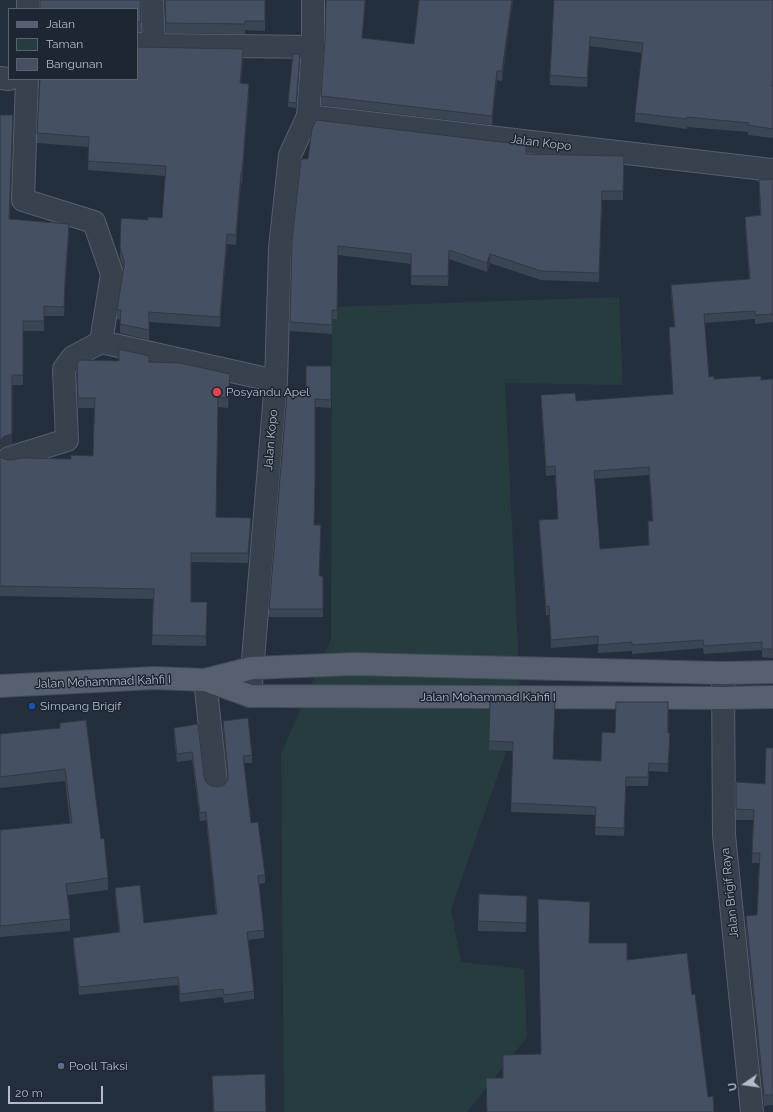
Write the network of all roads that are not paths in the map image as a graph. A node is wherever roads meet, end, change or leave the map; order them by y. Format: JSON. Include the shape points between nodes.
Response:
{"nodes":[{"id":1,"x":152,"y":0,"type":"edge"},
{"id":2,"x":313,"y":0,"type":"edge"},
{"id":3,"x":146,"y":45,"type":"edge"},
{"id":4,"x":313,"y":47,"type":"junction"},
{"id":5,"x":19,"y":80,"type":"edge"},
{"id":6,"x":308,"y":116,"type":"junction"},
{"id":7,"x":773,"y":170,"type":"edge"},
{"id":8,"x":101,"y":342,"type":"junction"},
{"id":9,"x":276,"y":381,"type":"junction"},
{"id":10,"x":9,"y":458,"type":"edge"},
{"id":11,"x":252,"y":668,"type":"junction"},
{"id":12,"x":773,"y":672,"type":"edge"},
{"id":13,"x":723,"y":673,"type":"junction"},
{"id":14,"x":205,"y":680,"type":"junction"},
{"id":15,"x":0,"y":686,"type":"edge"},
{"id":16,"x":250,"y":696,"type":"junction"},
{"id":17,"x":773,"y":697,"type":"edge"},
{"id":18,"x":724,"y":698,"type":"junction"},
{"id":19,"x":216,"y":783,"type":"dead end"},
{"id":20,"x":752,"y":1112,"type":"edge"}],
"edges":[{"from":1,"to":3,"type":"street"},
{"from":2,"to":4,"type":"street","name":"Jalan Kopo"},
{"from":3,"to":4,"type":"street"},
{"from":4,"to":6,"type":"street","name":"Jalan Kopo"},
{"from":5,"to":8,"type":"street","via":[[23,200],[94,222],[112,274]]},
{"from":6,"to":7,"type":"street","name":"Jalan Kopo"},
{"from":6,"to":9,"type":"street","name":"Jalan Kopo","via":[[290,155],[280,248]]},
{"from":8,"to":9,"type":"street"},
{"from":8,"to":10,"type":"street","via":[[74,357],[64,369],[67,440]]},
{"from":9,"to":11,"type":"street","name":"Jalan Kopo"},
{"from":11,"to":13,"type":"main road","name":"Jalan Mohammad Kahfi I","via":[[354,664]]},
{"from":11,"to":14,"type":"main road","name":"Jalan Mohammad Kahfi I"},
{"from":11,"to":16,"type":"street","name":"Jalan Kopo"},
{"from":12,"to":13,"type":"main road","name":"Jalan Mohammad Kahfi I"},
{"from":13,"to":18,"type":"street","name":"Jalan Brigif Raya"},
{"from":14,"to":15,"type":"main road","name":"Jalan Mohammad Kahfi I","via":[[154,678]]},
{"from":14,"to":16,"type":"main road","name":"Jalan Mohammad Kahfi I"},
{"from":14,"to":19,"type":"street"},
{"from":16,"to":18,"type":"main road","name":"Jalan Mohammad Kahfi I"},
{"from":17,"to":18,"type":"main road","name":"Jalan Mohammad Kahfi I"},
{"from":18,"to":20,"type":"street","name":"Jalan Brigif Raya","via":[[724,835]]}]}
